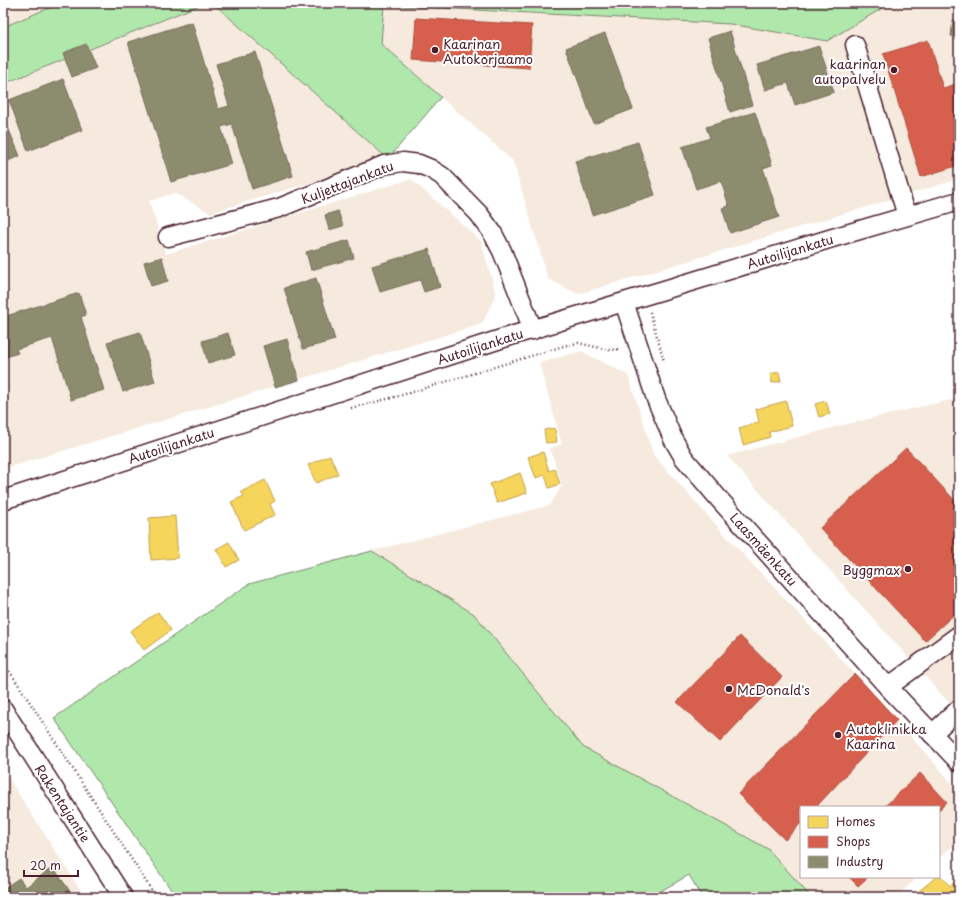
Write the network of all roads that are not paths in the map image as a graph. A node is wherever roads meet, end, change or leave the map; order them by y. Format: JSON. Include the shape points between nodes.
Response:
{"nodes":[{"id":1,"x":855,"y":45,"type":"dead end"},
{"id":2,"x":959,"y":200,"type":"edge"},
{"id":3,"x":907,"y":216,"type":"junction"},
{"id":4,"x":168,"y":237,"type":"dead end"},
{"id":5,"x":624,"y":302,"type":"junction"},
{"id":6,"x":533,"y":330,"type":"junction"},
{"id":7,"x":3,"y":500,"type":"edge"},
{"id":8,"x":959,"y":635,"type":"edge"},
{"id":9,"x":888,"y":687,"type":"junction"},
{"id":10,"x":3,"y":709,"type":"edge"},
{"id":11,"x":959,"y":709,"type":"edge"},
{"id":12,"x":932,"y":734,"type":"junction"},
{"id":13,"x":959,"y":762,"type":"edge"},
{"id":14,"x":123,"y":897,"type":"edge"}],
"edges":[{"from":1,"to":3,"type":"street"},
{"from":2,"to":3,"type":"street","name":"Autoilijankatu"},
{"from":3,"to":5,"type":"street","name":"Autoilijankatu"},
{"from":4,"to":6,"type":"street","name":"Kuljettajankatu","via":[[278,208],[384,165],[403,162],[419,164],[442,176],[479,214],[492,232]]},
{"from":5,"to":6,"type":"street","name":"Autoilijankatu"},
{"from":5,"to":9,"type":"street","name":"Laasmäenkatu","via":[[656,399],[672,440],[684,458]]},
{"from":6,"to":7,"type":"street","name":"Autoilijankatu"},
{"from":8,"to":9,"type":"street"},
{"from":9,"to":12,"type":"street","name":"Laasmäenkatu"},
{"from":10,"to":14,"type":"street","name":"Rakentajantie"},
{"from":11,"to":12,"type":"street"},
{"from":12,"to":13,"type":"street","name":"Laasmäenkatu"}]}
